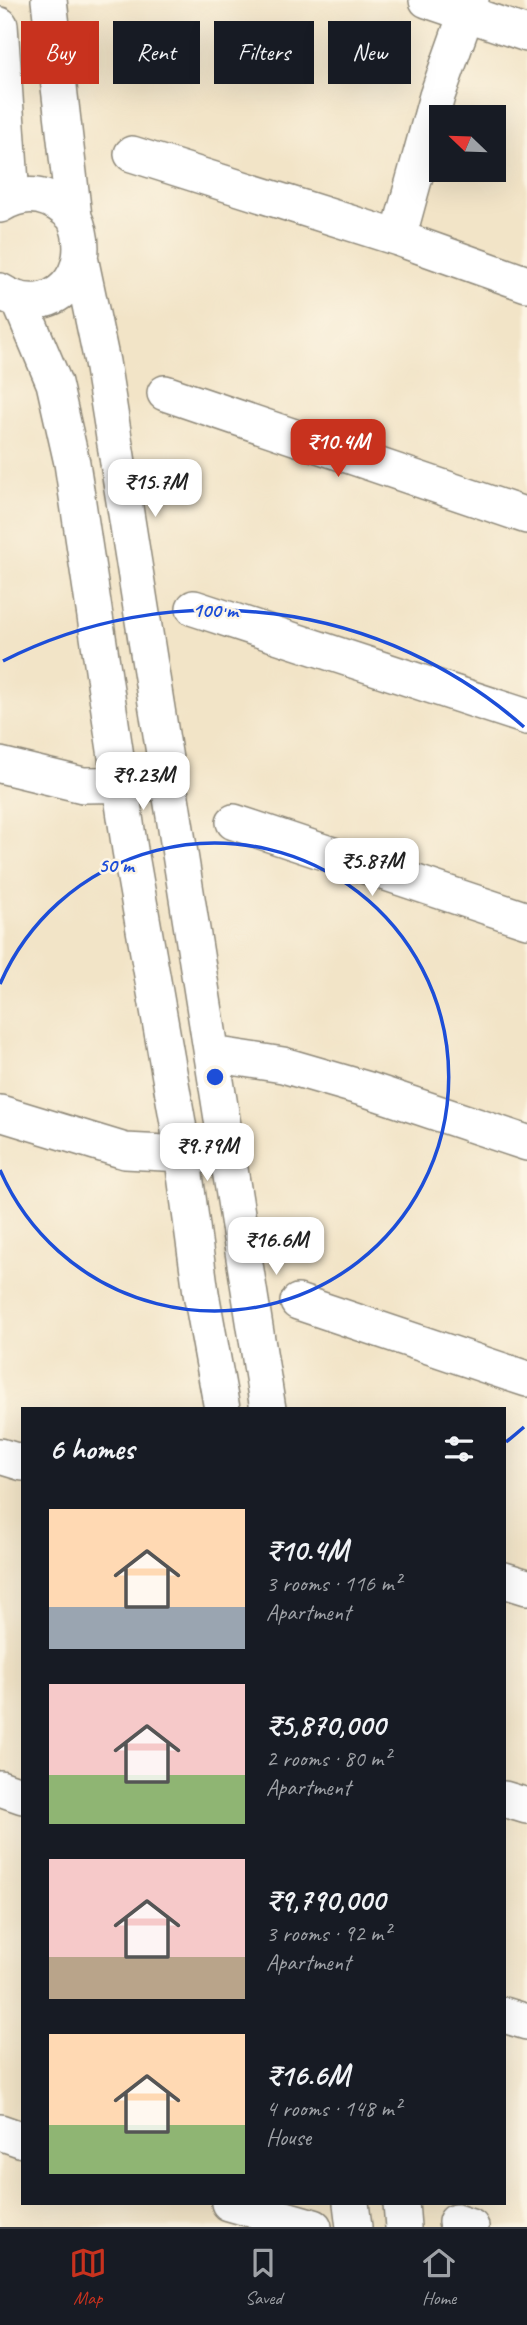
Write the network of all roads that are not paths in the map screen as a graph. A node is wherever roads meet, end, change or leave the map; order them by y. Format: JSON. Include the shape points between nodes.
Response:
{"nodes":[{"id":1,"x":49,"y":0,"type":"edge"},
{"id":2,"x":427,"y":0,"type":"edge"},
{"id":3,"x":469,"y":7,"type":"edge"},
{"id":4,"x":0,"y":25,"type":"edge"},
{"id":5,"x":527,"y":34,"type":"edge"},
{"id":6,"x":132,"y":154,"type":"dead end"},
{"id":7,"x":6,"y":201,"type":"edge"},
{"id":8,"x":74,"y":217,"type":"junction"},
{"id":9,"x":398,"y":238,"type":"junction"},
{"id":10,"x":81,"y":262,"type":"junction"},
{"id":11,"x":527,"y":284,"type":"edge"},
{"id":12,"x":9,"y":296,"type":"edge"},
{"id":13,"x":165,"y":393,"type":"dead end"},
{"id":14,"x":527,"y":516,"type":"edge"},
{"id":15,"x":194,"y":608,"type":"dead end"},
{"id":16,"x":527,"y":718,"type":"edge"},
{"id":17,"x":0,"y":765,"type":"edge"},
{"id":18,"x":121,"y":783,"type":"junction"},
{"id":19,"x":169,"y":786,"type":"junction"},
{"id":20,"x":234,"y":822,"type":"dead end"},
{"id":21,"x":527,"y":920,"type":"edge"},
{"id":22,"x":212,"y":1054,"type":"junction"},
{"id":23,"x":0,"y":1113,"type":"edge"},
{"id":24,"x":527,"y":1143,"type":"edge"},
{"id":25,"x":228,"y":1154,"type":"junction"},
{"id":26,"x":183,"y":1156,"type":"junction"},
{"id":27,"x":299,"y":1302,"type":"dead end"},
{"id":28,"x":527,"y":1379,"type":"edge"},
{"id":29,"x":222,"y":1407,"type":"edge"},
{"id":30,"x":268,"y":1407,"type":"edge"},
{"id":31,"x":0,"y":1455,"type":"edge"},
{"id":32,"x":21,"y":1462,"type":"edge"},
{"id":33,"x":506,"y":1581,"type":"edge"},
{"id":34,"x":527,"y":1587,"type":"edge"},
{"id":35,"x":0,"y":1788,"type":"edge"},
{"id":36,"x":21,"y":1795,"type":"edge"},
{"id":37,"x":506,"y":1800,"type":"edge"},
{"id":38,"x":527,"y":1806,"type":"edge"},
{"id":39,"x":506,"y":2016,"type":"edge"},
{"id":40,"x":527,"y":2022,"type":"edge"},
{"id":41,"x":0,"y":2132,"type":"edge"},
{"id":42,"x":21,"y":2139,"type":"edge"},
{"id":43,"x":236,"y":2205,"type":"edge"},
{"id":44,"x":351,"y":2205,"type":"edge"},
{"id":45,"x":401,"y":2205,"type":"edge"},
{"id":46,"x":314,"y":2227,"type":"edge"},
{"id":47,"x":354,"y":2227,"type":"edge"},
{"id":48,"x":403,"y":2227,"type":"edge"}],
"edges":[{"from":1,"to":8,"type":"street"},
{"from":2,"to":3,"type":"street"},
{"from":3,"to":5,"type":"street"},
{"from":3,"to":9,"type":"street","via":[[437,96]]},
{"from":4,"to":7,"type":"street"},
{"from":6,"to":9,"type":"street"},
{"from":7,"to":8,"type":"street","via":[[45,196]]},
{"from":8,"to":10,"type":"street","via":[[82,234]]},
{"from":9,"to":11,"type":"street"},
{"from":10,"to":12,"type":"street","via":[[69,285],[54,295],[37,301]]},
{"from":10,"to":19,"type":"street","via":[[102,362]]},
{"from":12,"to":18,"type":"street","via":[[54,383],[72,463]]},
{"from":13,"to":14,"type":"street"},
{"from":15,"to":16,"type":"street"},
{"from":17,"to":18,"type":"street","via":[[83,785]]},
{"from":18,"to":19,"type":"street"},
{"from":18,"to":26,"type":"street"},
{"from":19,"to":22,"type":"street"},
{"from":20,"to":21,"type":"street"},
{"from":22,"to":24,"type":"street","via":[[283,1065]]},
{"from":22,"to":25,"type":"street"},
{"from":23,"to":26,"type":"street","via":[[125,1151]]},
{"from":25,"to":26,"type":"street"},
{"from":25,"to":30,"type":"street"},
{"from":26,"to":29,"type":"street"},
{"from":27,"to":28,"type":"street"},
{"from":31,"to":32,"type":"street"},
{"from":33,"to":34,"type":"street"},
{"from":35,"to":36,"type":"street"},
{"from":37,"to":38,"type":"street"},
{"from":39,"to":40,"type":"street"},
{"from":41,"to":42,"type":"street"},
{"from":43,"to":46,"type":"street"},
{"from":44,"to":47,"type":"street"},
{"from":45,"to":48,"type":"street"}]}
